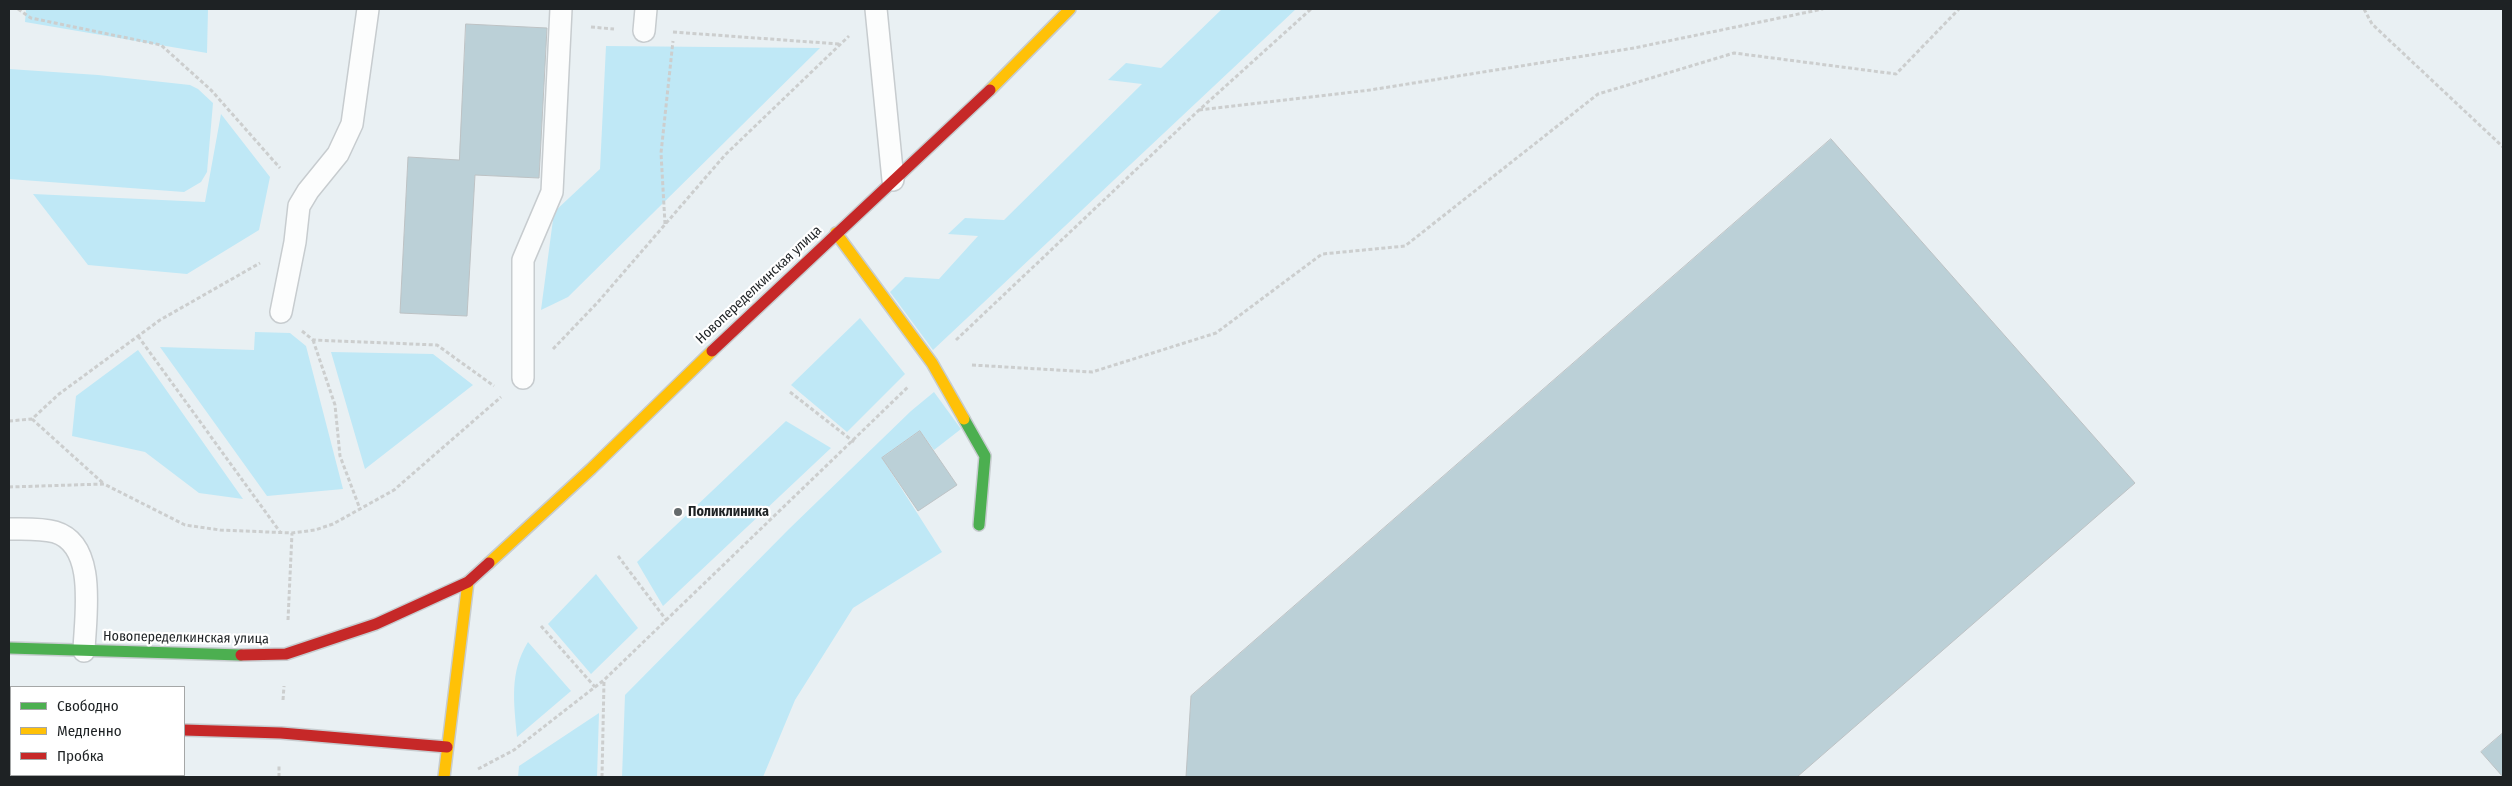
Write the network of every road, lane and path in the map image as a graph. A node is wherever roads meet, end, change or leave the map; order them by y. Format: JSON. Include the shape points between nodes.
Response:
{"nodes":[{"id":1,"x":18,"y":9,"type":"edge"},
{"id":2,"x":368,"y":9,"type":"edge"},
{"id":3,"x":646,"y":9,"type":"edge"},
{"id":4,"x":1070,"y":9,"type":"edge"},
{"id":5,"x":1822,"y":9,"type":"edge"},
{"id":6,"x":1959,"y":9,"type":"edge"},
{"id":7,"x":2364,"y":9,"type":"edge"},
{"id":8,"x":876,"y":12,"type":"edge"},
{"id":9,"x":560,"y":17,"type":"edge"},
{"id":10,"x":644,"y":31,"type":"junction"},
{"id":11,"x":674,"y":32,"type":"junction"},
{"id":12,"x":839,"y":44,"type":"junction"},
{"id":13,"x":1198,"y":110,"type":"dead end"},
{"id":14,"x":2503,"y":147,"type":"edge"},
{"id":15,"x":280,"y":168,"type":"dead end"},
{"id":16,"x":893,"y":180,"type":"junction"},
{"id":17,"x":665,"y":224,"type":"junction"},
{"id":18,"x":836,"y":233,"type":"junction"},
{"id":19,"x":295,"y":242,"type":"junction"},
{"id":20,"x":281,"y":312,"type":"joint"},
{"id":21,"x":138,"y":336,"type":"junction"},
{"id":22,"x":314,"y":340,"type":"junction"},
{"id":23,"x":932,"y":363,"type":"junction"},
{"id":24,"x":523,"y":378,"type":"joint"},
{"id":25,"x":790,"y":392,"type":"dead end"},
{"id":26,"x":32,"y":419,"type":"junction"},
{"id":27,"x":9,"y":421,"type":"edge"},
{"id":28,"x":854,"y":442,"type":"dead end"},
{"id":29,"x":104,"y":484,"type":"junction"},
{"id":30,"x":9,"y":487,"type":"edge"},
{"id":31,"x":360,"y":509,"type":"junction"},
{"id":32,"x":979,"y":525,"type":"dead end"},
{"id":33,"x":9,"y":529,"type":"edge"},
{"id":34,"x":280,"y":532,"type":"junction"},
{"id":35,"x":618,"y":556,"type":"dead end"},
{"id":36,"x":468,"y":582,"type":"junction"},
{"id":37,"x":667,"y":621,"type":"dead end"},
{"id":38,"x":541,"y":626,"type":"dead end"},
{"id":39,"x":9,"y":648,"type":"edge"},
{"id":40,"x":84,"y":651,"type":"junction"},
{"id":41,"x":604,"y":680,"type":"dead end"},
{"id":42,"x":595,"y":688,"type":"dead end"},
{"id":43,"x":185,"y":730,"type":"edge"},
{"id":44,"x":447,"y":747,"type":"junction"},
{"id":45,"x":514,"y":750,"type":"dead end"},
{"id":46,"x":470,"y":773,"type":"dead end"},
{"id":47,"x":444,"y":777,"type":"edge"},
{"id":48,"x":602,"y":777,"type":"edge"}],
"edges":[{"from":1,"to":15,"type":"path","via":[[31,18],[161,45],[211,90]]},
{"from":2,"to":19,"type":"lane","via":[[352,124],[338,154],[299,206]]},
{"from":3,"to":10,"type":"lane"},
{"from":4,"to":16,"type":"main road","name":"Новопеределкинская улица","via":[[963,118]]},
{"from":5,"to":13,"type":"path","via":[[1634,48],[1370,90]]},
{"from":6,"to":23,"type":"path","via":[[1896,74],[1734,54],[1598,94],[1405,246],[1322,254],[1216,333],[1092,372]]},
{"from":7,"to":14,"type":"path","via":[[2372,24]]},
{"from":8,"to":12,"type":"path"},
{"from":8,"to":16,"type":"lane"},
{"from":9,"to":10,"type":"path"},
{"from":9,"to":24,"type":"lane","via":[[552,192],[524,260]]},
{"from":10,"to":11,"type":"path"},
{"from":11,"to":12,"type":"path"},
{"from":11,"to":17,"type":"path","via":[[662,153]]},
{"from":12,"to":17,"type":"path","via":[[725,155]]},
{"from":16,"to":18,"type":"main road","name":"Новопеределкинская улица"},
{"from":17,"to":24,"type":"path","via":[[598,302]]},
{"from":18,"to":23,"type":"main road"},
{"from":18,"to":36,"type":"main road","name":"Новопеределкинская улица","via":[[591,469]]},
{"from":19,"to":20,"type":"lane"},
{"from":19,"to":21,"type":"path"},
{"from":20,"to":22,"type":"path"},
{"from":21,"to":26,"type":"path","via":[[59,394]]},
{"from":21,"to":34,"type":"path"},
{"from":22,"to":31,"type":"path","via":[[335,405],[340,456]]},
{"from":22,"to":31,"type":"path","via":[[437,344],[504,395],[394,490]]},
{"from":23,"to":32,"type":"main road","via":[[985,456]]},
{"from":25,"to":28,"type":"path"},
{"from":26,"to":27,"type":"path"},
{"from":26,"to":29,"type":"path"},
{"from":29,"to":30,"type":"path"},
{"from":29,"to":34,"type":"path","via":[[185,525]]},
{"from":31,"to":34,"type":"path","via":[[315,530]]},
{"from":33,"to":40,"type":"lane","via":[[56,532],[78,549],[85,570]]},
{"from":35,"to":37,"type":"path"},
{"from":36,"to":40,"type":"main road","name":"Новопеределкинская улица","via":[[376,624],[286,654],[212,656]]},
{"from":36,"to":44,"type":"main road"},
{"from":38,"to":42,"type":"path"},
{"from":39,"to":40,"type":"main road","name":"Новопеределкинская улица"},
{"from":41,"to":48,"type":"path"},
{"from":43,"to":44,"type":"main road","via":[[281,733]]},
{"from":44,"to":47,"type":"main road"},
{"from":45,"to":46,"type":"path"}]}
